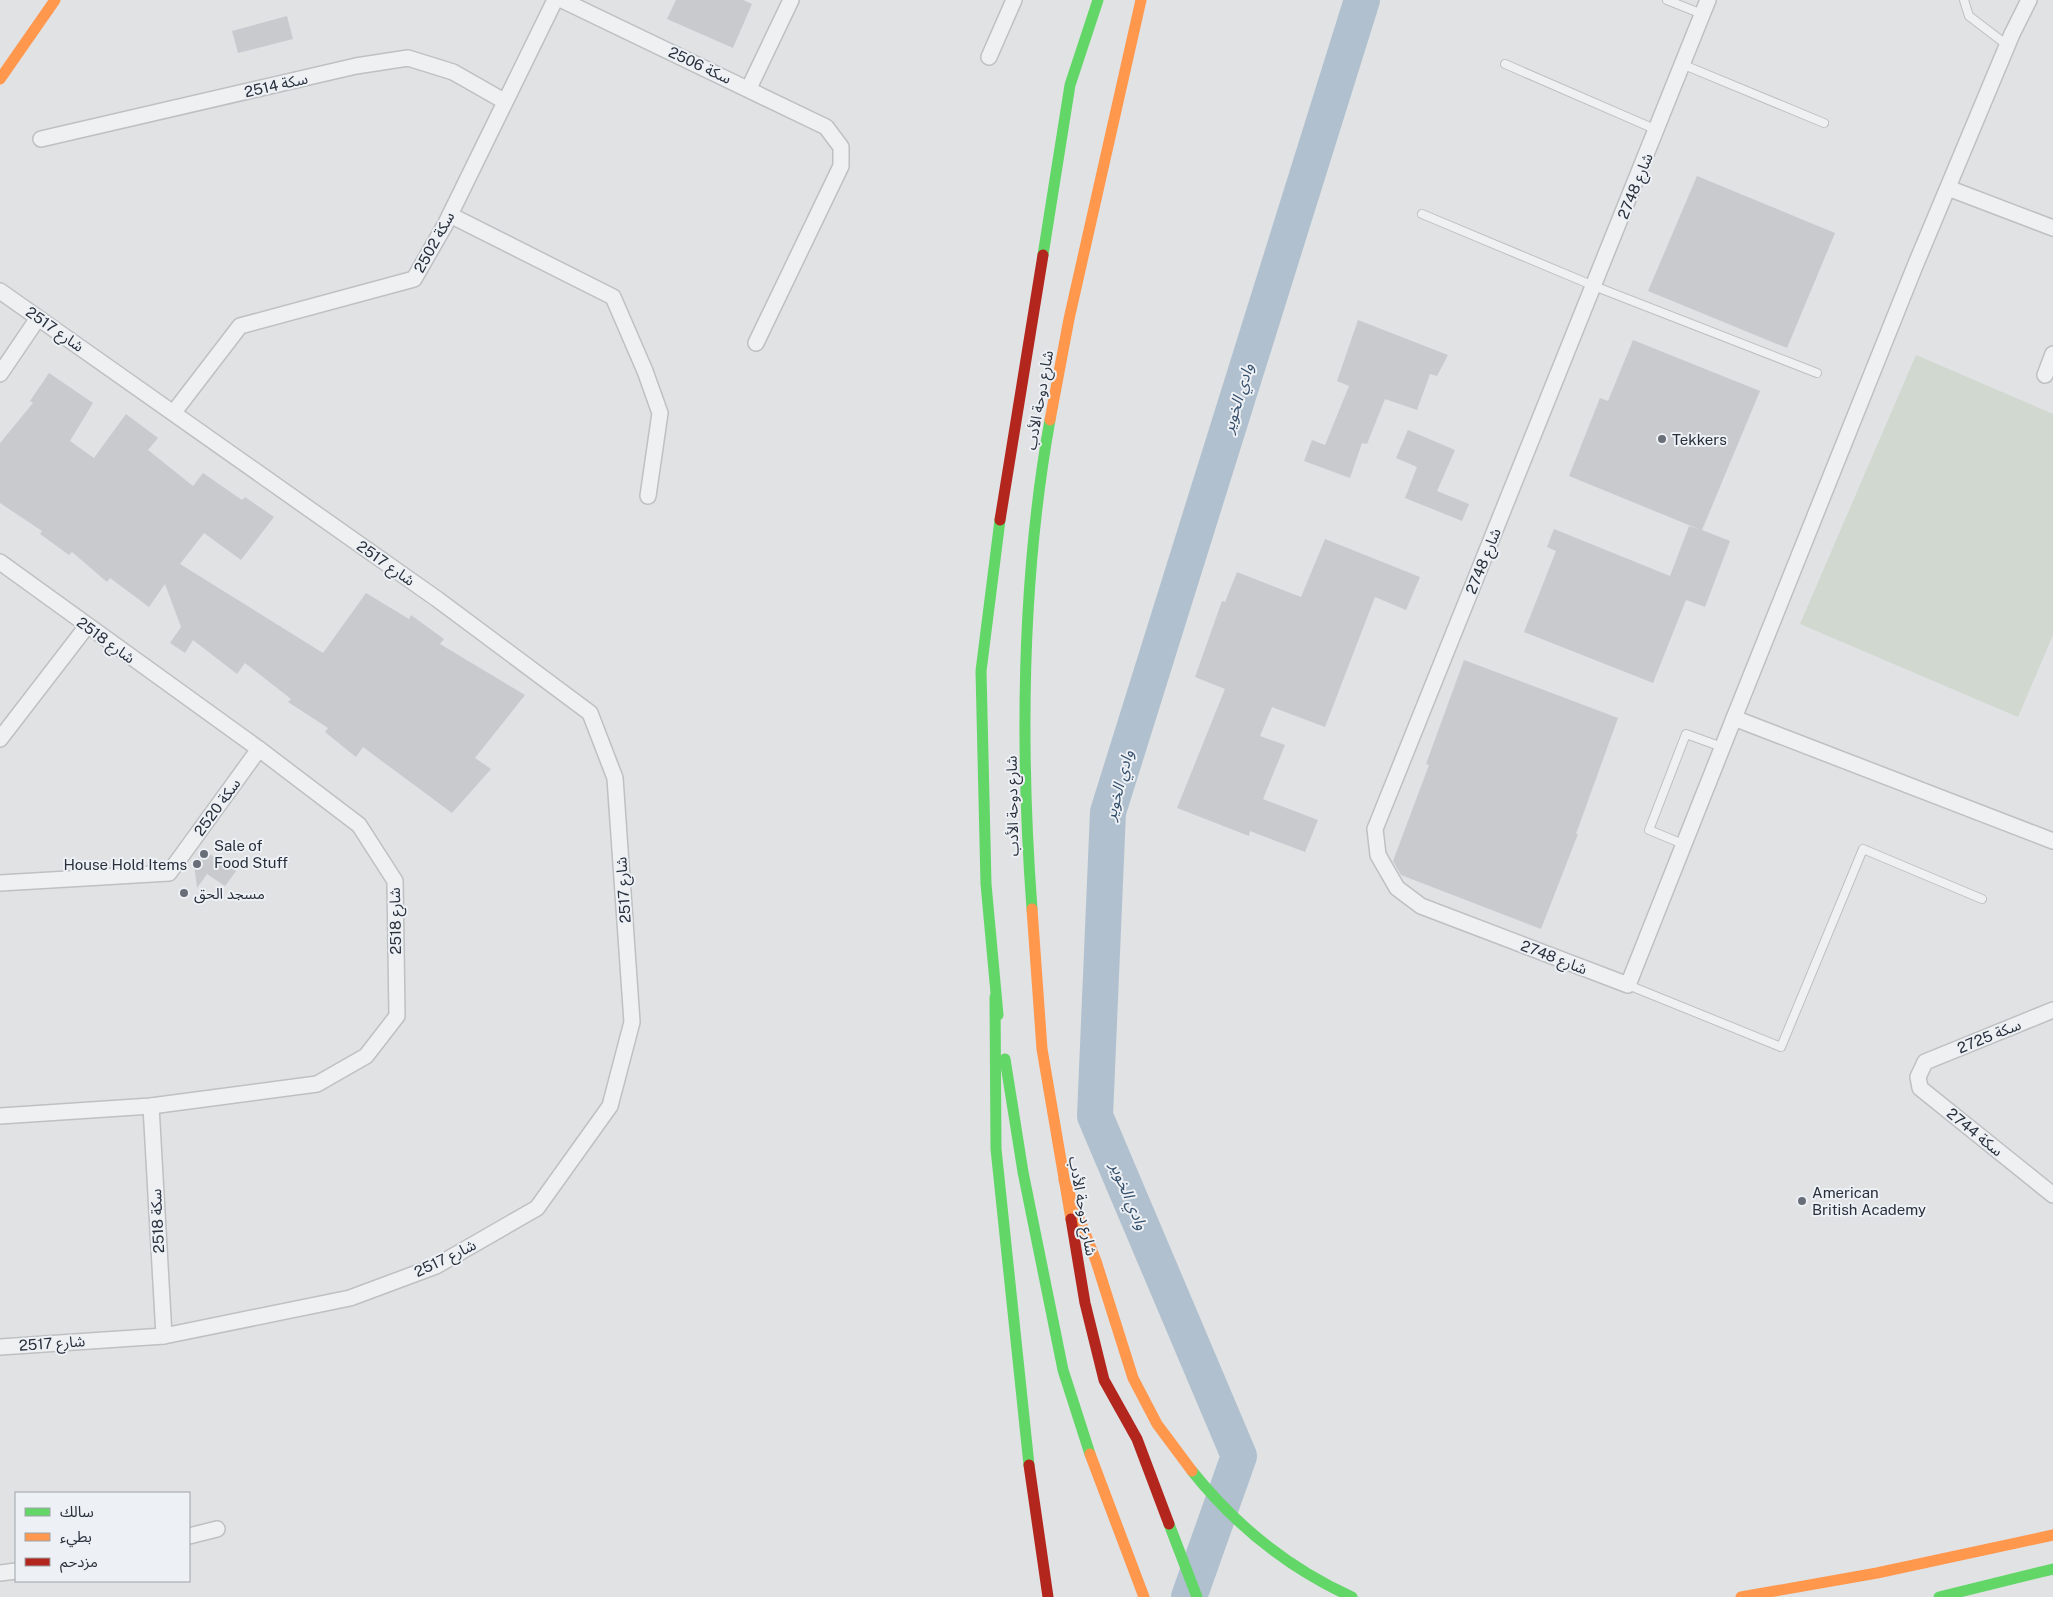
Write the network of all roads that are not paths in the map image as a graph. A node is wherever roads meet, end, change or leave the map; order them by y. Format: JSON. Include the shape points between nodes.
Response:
{"nodes":[{"id":1,"x":55,"y":0,"type":"edge"},
{"id":2,"x":554,"y":0,"type":"edge"},
{"id":3,"x":562,"y":0,"type":"edge"},
{"id":4,"x":790,"y":0,"type":"edge"},
{"id":5,"x":1014,"y":0,"type":"edge"},
{"id":6,"x":1098,"y":0,"type":"edge"},
{"id":7,"x":1141,"y":0,"type":"edge"},
{"id":8,"x":1667,"y":0,"type":"edge"},
{"id":9,"x":1708,"y":0,"type":"edge"},
{"id":10,"x":1964,"y":0,"type":"edge"},
{"id":11,"x":2029,"y":0,"type":"edge"},
{"id":12,"x":1702,"y":14,"type":"junction"},
{"id":13,"x":2007,"y":45,"type":"junction"},
{"id":14,"x":988,"y":57,"type":"dead end"},
{"id":15,"x":1505,"y":64,"type":"dead end"},
{"id":16,"x":1684,"y":65,"type":"junction"},
{"id":17,"x":0,"y":79,"type":"edge"},
{"id":18,"x":749,"y":88,"type":"junction"},
{"id":19,"x":504,"y":101,"type":"junction"},
{"id":20,"x":1824,"y":123,"type":"dead end"},
{"id":21,"x":1657,"y":130,"type":"junction"},
{"id":22,"x":41,"y":139,"type":"dead end"},
{"id":23,"x":1948,"y":188,"type":"junction"},
{"id":24,"x":1422,"y":214,"type":"dead end"},
{"id":25,"x":450,"y":215,"type":"junction"},
{"id":26,"x":2053,"y":228,"type":"edge"},
{"id":27,"x":1594,"y":286,"type":"junction"},
{"id":28,"x":0,"y":290,"type":"edge"},
{"id":29,"x":38,"y":318,"type":"junction"},
{"id":30,"x":756,"y":343,"type":"dead end"},
{"id":31,"x":2053,"y":354,"type":"edge"},
{"id":32,"x":0,"y":374,"type":"edge"},
{"id":33,"x":1816,"y":374,"type":"dead end"},
{"id":34,"x":2045,"y":376,"type":"dead end"},
{"id":35,"x":174,"y":412,"type":"junction"},
{"id":36,"x":648,"y":496,"type":"dead end"},
{"id":37,"x":0,"y":562,"type":"edge"},
{"id":38,"x":87,"y":626,"type":"junction"},
{"id":39,"x":1734,"y":718,"type":"junction"},
{"id":40,"x":0,"y":739,"type":"edge"},
{"id":41,"x":1722,"y":747,"type":"junction"},
{"id":42,"x":259,"y":749,"type":"junction"},
{"id":43,"x":2053,"y":841,"type":"edge"},
{"id":44,"x":1683,"y":844,"type":"junction"},
{"id":45,"x":0,"y":883,"type":"edge"},
{"id":46,"x":1982,"y":898,"type":"dead end"},
{"id":47,"x":1628,"y":985,"type":"junction"},
{"id":48,"x":995,"y":997,"type":"junction"},
{"id":49,"x":2053,"y":1010,"type":"edge"},
{"id":50,"x":1925,"y":1062,"type":"joint"},
{"id":51,"x":151,"y":1106,"type":"junction"},
{"id":52,"x":0,"y":1116,"type":"edge"},
{"id":53,"x":1064,"y":1180,"type":"junction"},
{"id":54,"x":2053,"y":1195,"type":"edge"},
{"id":55,"x":164,"y":1336,"type":"junction"},
{"id":56,"x":0,"y":1347,"type":"edge"},
{"id":57,"x":217,"y":1529,"type":"dead end"},
{"id":58,"x":2053,"y":1535,"type":"edge"},
{"id":59,"x":190,"y":1536,"type":"edge"},
{"id":60,"x":2053,"y":1569,"type":"edge"},
{"id":61,"x":15,"y":1571,"type":"edge"},
{"id":62,"x":0,"y":1573,"type":"edge"},
{"id":63,"x":1048,"y":1597,"type":"edge"},
{"id":64,"x":1144,"y":1597,"type":"edge"},
{"id":65,"x":1197,"y":1597,"type":"edge"},
{"id":66,"x":1352,"y":1597,"type":"edge"},
{"id":67,"x":1741,"y":1597,"type":"edge"},
{"id":68,"x":1939,"y":1597,"type":"edge"}],
"edges":[{"from":1,"to":17,"type":"main road"},
{"from":2,"to":19,"type":"street","name":"2502 سكة"},
{"from":3,"to":18,"type":"street","name":"سكة 2506"},
{"from":4,"to":18,"type":"street","name":"سكة 2506"},
{"from":5,"to":14,"type":"street"},
{"from":6,"to":48,"type":"main road","name":"شارع دوحة الأدب","via":[[1070,85],[993,561],[981,671],[986,884]]},
{"from":7,"to":53,"type":"main road","name":"شارع دوحة الأدب","via":[[1069,319],[1038,488],[1029,576],[1025,663],[1028,859],[1042,1049]]},
{"from":8,"to":12,"type":"lane"},
{"from":9,"to":12,"type":"street","name":"شارع 2748"},
{"from":10,"to":13,"type":"lane","via":[[1969,16]]},
{"from":11,"to":13,"type":"street"},
{"from":12,"to":16,"type":"street","name":"شارع 2748"},
{"from":13,"to":23,"type":"street"},
{"from":15,"to":21,"type":"lane"},
{"from":16,"to":20,"type":"lane"},
{"from":16,"to":21,"type":"street","name":"شارع 2748"},
{"from":18,"to":30,"type":"street","via":[[826,127],[841,146],[841,166]]},
{"from":19,"to":22,"type":"street","name":"سكة 2514","via":[[453,72],[408,58],[356,66]]},
{"from":19,"to":25,"type":"street","name":"2502 سكة"},
{"from":21,"to":27,"type":"street","name":"شارع 2748"},
{"from":23,"to":26,"type":"street"},
{"from":23,"to":39,"type":"street"},
{"from":24,"to":27,"type":"lane"},
{"from":25,"to":35,"type":"street","name":"2502 سكة","via":[[414,279],[240,326]]},
{"from":25,"to":36,"type":"street","via":[[613,297],[660,413]]},
{"from":27,"to":33,"type":"lane"},
{"from":27,"to":47,"type":"street","name":"شارع 2748","via":[[1375,829],[1378,855],[1396,888],[1421,906]]},
{"from":28,"to":29,"type":"street","name":"2517 شارع"},
{"from":29,"to":32,"type":"street"},
{"from":29,"to":35,"type":"street","name":"2517 شارع"},
{"from":31,"to":34,"type":"street"},
{"from":35,"to":55,"type":"street","name":"2517 شارع","via":[[590,713],[616,778],[632,1022],[610,1106],[537,1208],[436,1266],[350,1298]]},
{"from":37,"to":38,"type":"street","name":"2518 شارع"},
{"from":38,"to":40,"type":"street"},
{"from":38,"to":42,"type":"street","name":"2518 شارع"},
{"from":39,"to":41,"type":"street"},
{"from":39,"to":43,"type":"street"},
{"from":41,"to":44,"type":"street"},
{"from":41,"to":44,"type":"lane","via":[[1686,734],[1648,830]]},
{"from":42,"to":45,"type":"street","name":"سكة 2520","via":[[169,872]]},
{"from":42,"to":51,"type":"street","name":"2518 شارع","via":[[359,825],[395,881],[397,1016],[366,1056],[317,1084]]},
{"from":44,"to":47,"type":"street"},
{"from":46,"to":47,"type":"lane","via":[[1863,848],[1781,1047]]},
{"from":48,"to":63,"type":"main road","via":[[996,1149],[1028,1460]]},
{"from":48,"to":64,"type":"main road","name":"شارع دوحة الأدب","via":[[1023,1172],[1063,1370],[1083,1436]]},
{"from":49,"to":50,"type":"street","name":"سكة 2725"},
{"from":50,"to":54,"type":"street","name":"سكة 2744","via":[[1918,1077],[1920,1088]]},
{"from":51,"to":52,"type":"street","name":"2518 شارع"},
{"from":51,"to":55,"type":"street","name":"سكة 2518"},
{"from":53,"to":65,"type":"main road","name":"شارع دوحة الأدب","via":[[1085,1303],[1104,1380],[1137,1439]]},
{"from":53,"to":66,"type":"main road","via":[[1096,1262],[1123,1354],[1159,1427],[1206,1489],[1247,1529],[1297,1570]]},
{"from":55,"to":56,"type":"street","name":"2517 شارع"},
{"from":57,"to":59,"type":"street"},
{"from":58,"to":67,"type":"main road","via":[[1877,1573]]},
{"from":60,"to":68,"type":"main road"},
{"from":61,"to":62,"type":"street"}]}
